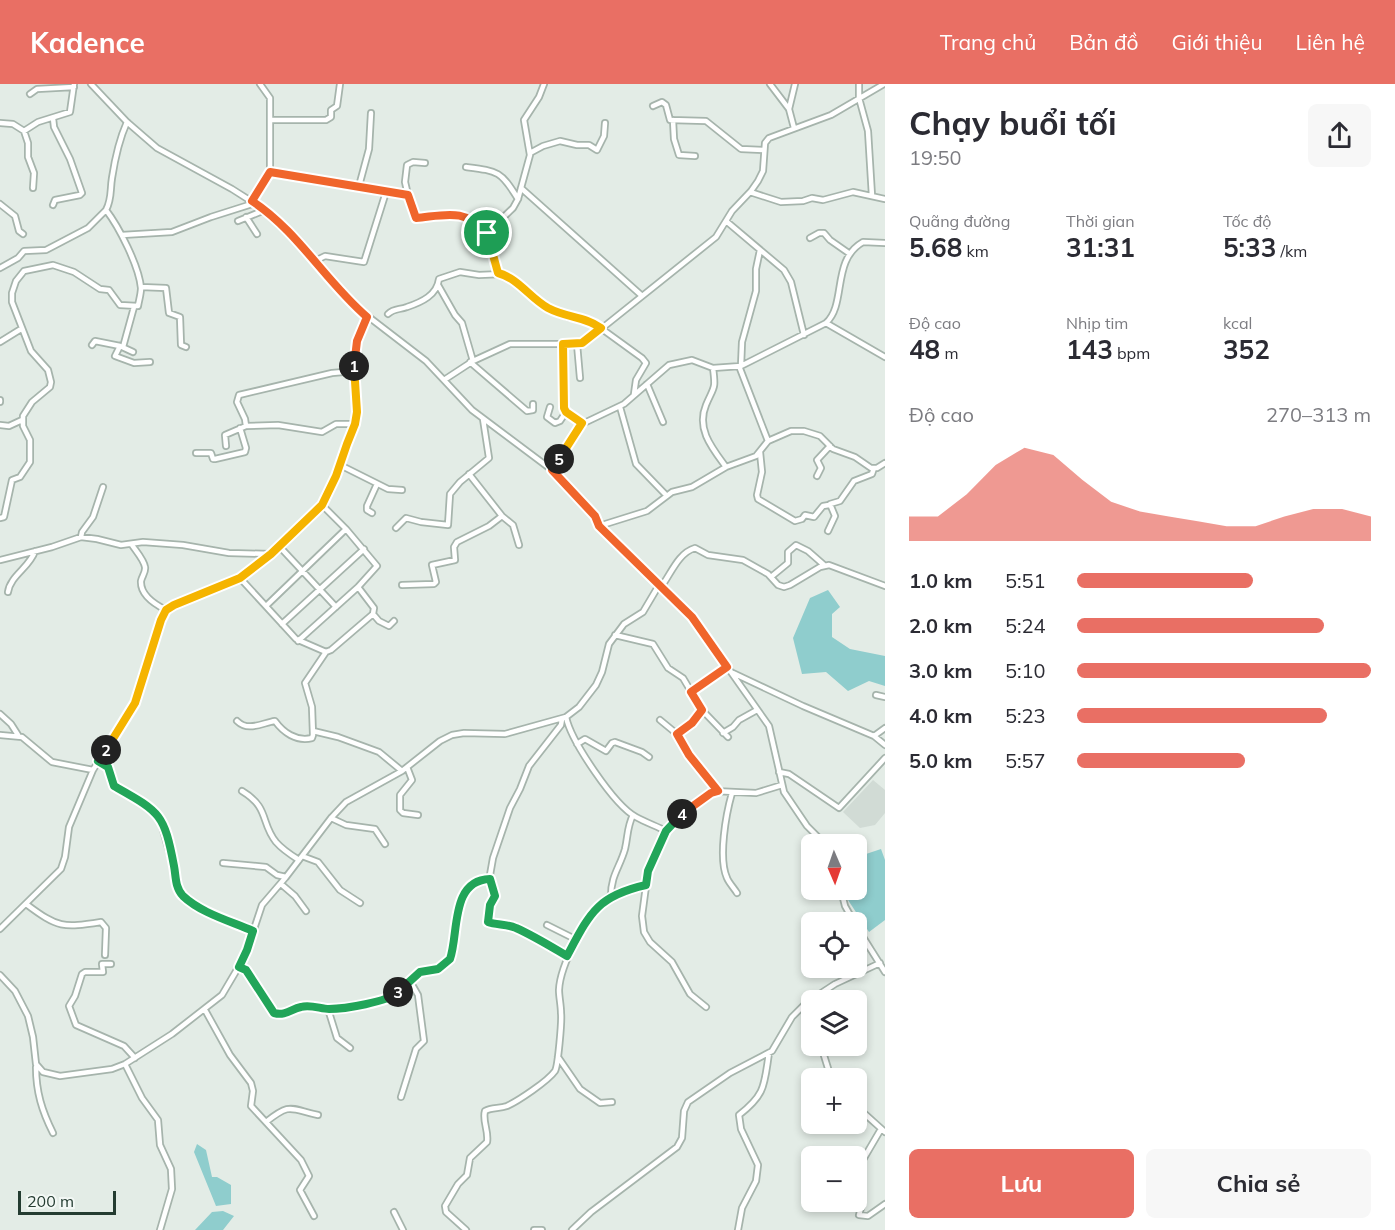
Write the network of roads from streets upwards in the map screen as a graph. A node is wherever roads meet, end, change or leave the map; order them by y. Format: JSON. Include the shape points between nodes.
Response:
{"nodes":[{"id":1,"x":91,"y":84,"type":"edge"},
{"id":2,"x":260,"y":84,"type":"edge"},
{"id":3,"x":340,"y":84,"type":"edge"},
{"id":4,"x":544,"y":84,"type":"edge"},
{"id":5,"x":770,"y":84,"type":"edge"},
{"id":6,"x":795,"y":84,"type":"edge"},
{"id":7,"x":859,"y":84,"type":"edge"},
{"id":8,"x":884,"y":84,"type":"edge"},
{"id":9,"x":74,"y":86,"type":"edge"},
{"id":10,"x":36,"y":87,"type":"edge"},
{"id":11,"x":30,"y":94,"type":"dead end"},
{"id":12,"x":859,"y":98,"type":"junction"},
{"id":13,"x":652,"y":106,"type":"dead end"},
{"id":14,"x":789,"y":109,"type":"junction"},
{"id":15,"x":371,"y":113,"type":"dead end"},
{"id":16,"x":53,"y":118,"type":"junction"},
{"id":17,"x":270,"y":120,"type":"junction"},
{"id":18,"x":673,"y":120,"type":"junction"},
{"id":19,"x":128,"y":122,"type":"junction"},
{"id":20,"x":0,"y":123,"type":"edge"},
{"id":21,"x":605,"y":123,"type":"dead end"},
{"id":22,"x":794,"y":128,"type":"junction"},
{"id":23,"x":24,"y":131,"type":"junction"},
{"id":24,"x":763,"y":150,"type":"junction"},
{"id":25,"x":530,"y":153,"type":"junction"},
{"id":26,"x":695,"y":156,"type":"dead end"},
{"id":27,"x":425,"y":164,"type":"dead end"},
{"id":28,"x":466,"y":167,"type":"dead end"},
{"id":29,"x":270,"y":172,"type":"junction"},
{"id":30,"x":358,"y":186,"type":"junction"},
{"id":31,"x":33,"y":188,"type":"dead end"},
{"id":32,"x":521,"y":188,"type":"junction"},
{"id":33,"x":386,"y":192,"type":"junction"},
{"id":34,"x":750,"y":192,"type":"junction"},
{"id":35,"x":408,"y":195,"type":"junction"},
{"id":36,"x":872,"y":196,"type":"junction"},
{"id":37,"x":518,"y":199,"type":"junction"},
{"id":38,"x":885,"y":199,"type":"edge"},
{"id":39,"x":254,"y":202,"type":"junction"},
{"id":40,"x":0,"y":204,"type":"edge"},
{"id":41,"x":53,"y":205,"type":"dead end"},
{"id":42,"x":106,"y":210,"type":"junction"},
{"id":43,"x":265,"y":210,"type":"junction"},
{"id":44,"x":246,"y":218,"type":"junction"},
{"id":45,"x":238,"y":221,"type":"dead end"},
{"id":46,"x":726,"y":221,"type":"junction"},
{"id":47,"x":487,"y":233,"type":"junction"},
{"id":48,"x":23,"y":234,"type":"dead end"},
{"id":49,"x":258,"y":234,"type":"dead end"},
{"id":50,"x":122,"y":235,"type":"junction"},
{"id":51,"x":810,"y":238,"type":"dead end"},
{"id":52,"x":885,"y":243,"type":"edge"},
{"id":53,"x":760,"y":250,"type":"junction"},
{"id":54,"x":850,"y":254,"type":"junction"},
{"id":55,"x":18,"y":258,"type":"junction"},
{"id":56,"x":315,"y":261,"type":"junction"},
{"id":57,"x":0,"y":268,"type":"edge"},
{"id":58,"x":24,"y":271,"type":"junction"},
{"id":59,"x":498,"y":273,"type":"junction"},
{"id":60,"x":438,"y":285,"type":"junction"},
{"id":61,"x":141,"y":287,"type":"junction"},
{"id":62,"x":641,"y":295,"type":"junction"},
{"id":63,"x":134,"y":307,"type":"junction"},
{"id":64,"x":388,"y":314,"type":"dead end"},
{"id":65,"x":367,"y":317,"type":"junction"},
{"id":66,"x":826,"y":323,"type":"junction"},
{"id":67,"x":21,"y":328,"type":"junction"},
{"id":68,"x":601,"y":328,"type":"junction"},
{"id":69,"x":804,"y":335,"type":"junction"},
{"id":70,"x":0,"y":342,"type":"edge"},
{"id":71,"x":563,"y":344,"type":"junction"},
{"id":72,"x":578,"y":344,"type":"junction"},
{"id":73,"x":93,"y":345,"type":"dead end"},
{"id":74,"x":122,"y":347,"type":"junction"},
{"id":75,"x":186,"y":347,"type":"dead end"},
{"id":76,"x":133,"y":352,"type":"dead end"},
{"id":77,"x":885,"y":357,"type":"edge"},
{"id":78,"x":472,"y":361,"type":"junction"},
{"id":79,"x":150,"y":362,"type":"dead end"},
{"id":80,"x":740,"y":366,"type":"junction"},
{"id":81,"x":713,"y":368,"type":"junction"},
{"id":82,"x":355,"y":371,"type":"junction"},
{"id":83,"x":580,"y":378,"type":"dead end"},
{"id":84,"x":444,"y":380,"type":"junction"},
{"id":85,"x":647,"y":384,"type":"junction"},
{"id":86,"x":634,"y":394,"type":"junction"},
{"id":87,"x":533,"y":404,"type":"dead end"},
{"id":88,"x":620,"y":406,"type":"junction"},
{"id":89,"x":550,"y":407,"type":"dead end"},
{"id":90,"x":566,"y":412,"type":"junction"},
{"id":91,"x":483,"y":419,"type":"junction"},
{"id":92,"x":22,"y":420,"type":"junction"},
{"id":93,"x":663,"y":422,"type":"dead end"},
{"id":94,"x":582,"y":423,"type":"junction"},
{"id":95,"x":355,"y":424,"type":"junction"},
{"id":96,"x":0,"y":425,"type":"edge"},
{"id":97,"x":243,"y":427,"type":"junction"},
{"id":98,"x":768,"y":441,"type":"junction"},
{"id":99,"x":226,"y":446,"type":"dead end"},
{"id":100,"x":830,"y":446,"type":"junction"},
{"id":101,"x":760,"y":452,"type":"junction"},
{"id":102,"x":196,"y":453,"type":"dead end"},
{"id":103,"x":340,"y":465,"type":"junction"},
{"id":104,"x":883,"y":466,"type":"edge"},
{"id":105,"x":726,"y":467,"type":"junction"},
{"id":106,"x":874,"y":468,"type":"junction"},
{"id":107,"x":552,"y":470,"type":"junction"},
{"id":108,"x":469,"y":474,"type":"junction"},
{"id":109,"x":817,"y":476,"type":"dead end"},
{"id":110,"x":377,"y":484,"type":"junction"},
{"id":111,"x":103,"y":487,"type":"dead end"},
{"id":112,"x":402,"y":490,"type":"dead end"},
{"id":113,"x":667,"y":496,"type":"junction"},
{"id":114,"x":322,"y":505,"type":"junction"},
{"id":115,"x":829,"y":505,"type":"junction"},
{"id":116,"x":372,"y":513,"type":"dead end"},
{"id":117,"x":502,"y":516,"type":"junction"},
{"id":118,"x":0,"y":518,"type":"edge"},
{"id":119,"x":599,"y":526,"type":"junction"},
{"id":120,"x":396,"y":528,"type":"dead end"},
{"id":121,"x":346,"y":529,"type":"junction"},
{"id":122,"x":828,"y":531,"type":"dead end"},
{"id":123,"x":81,"y":537,"type":"junction"},
{"id":124,"x":132,"y":545,"type":"junction"},
{"id":125,"x":519,"y":545,"type":"dead end"},
{"id":126,"x":279,"y":546,"type":"junction"},
{"id":127,"x":364,"y":549,"type":"junction"},
{"id":128,"x":35,"y":551,"type":"junction"},
{"id":129,"x":271,"y":554,"type":"junction"},
{"id":130,"x":0,"y":560,"type":"edge"},
{"id":131,"x":824,"y":565,"type":"junction"},
{"id":132,"x":302,"y":570,"type":"junction"},
{"id":133,"x":771,"y":577,"type":"junction"},
{"id":134,"x":240,"y":578,"type":"junction"},
{"id":135,"x":402,"y":585,"type":"dead end"},
{"id":136,"x":660,"y":586,"type":"junction"},
{"id":137,"x":885,"y":586,"type":"edge"},
{"id":138,"x":358,"y":587,"type":"junction"},
{"id":139,"x":320,"y":590,"type":"junction"},
{"id":140,"x":8,"y":592,"type":"dead end"},
{"id":141,"x":266,"y":606,"type":"junction"},
{"id":142,"x":336,"y":607,"type":"junction"},
{"id":143,"x":166,"y":610,"type":"junction"},
{"id":144,"x":373,"y":614,"type":"junction"},
{"id":145,"x":394,"y":621,"type":"dead end"},
{"id":146,"x":282,"y":624,"type":"junction"},
{"id":147,"x":615,"y":635,"type":"junction"},
{"id":148,"x":298,"y":641,"type":"junction"},
{"id":149,"x":326,"y":652,"type":"junction"},
{"id":150,"x":729,"y":670,"type":"junction"},
{"id":151,"x":691,"y":692,"type":"junction"},
{"id":152,"x":876,"y":695,"type":"dead end"},
{"id":153,"x":885,"y":697,"type":"edge"},
{"id":154,"x":702,"y":710,"type":"junction"},
{"id":155,"x":757,"y":710,"type":"junction"},
{"id":156,"x":0,"y":714,"type":"edge"},
{"id":157,"x":564,"y":718,"type":"junction"},
{"id":158,"x":660,"y":720,"type":"dead end"},
{"id":159,"x":237,"y":721,"type":"dead end"},
{"id":160,"x":885,"y":728,"type":"edge"},
{"id":161,"x":313,"y":731,"type":"junction"},
{"id":162,"x":723,"y":733,"type":"junction"},
{"id":163,"x":677,"y":734,"type":"junction"},
{"id":164,"x":0,"y":735,"type":"edge"},
{"id":165,"x":18,"y":735,"type":"junction"},
{"id":166,"x":874,"y":736,"type":"junction"},
{"id":167,"x":728,"y":737,"type":"dead end"},
{"id":168,"x":578,"y":744,"type":"junction"},
{"id":169,"x":885,"y":745,"type":"edge"},
{"id":170,"x":649,"y":757,"type":"dead end"},
{"id":171,"x":885,"y":758,"type":"edge"},
{"id":172,"x":98,"y":761,"type":"junction"},
{"id":173,"x":407,"y":767,"type":"junction"},
{"id":174,"x":93,"y":770,"type":"junction"},
{"id":175,"x":402,"y":771,"type":"junction"},
{"id":176,"x":779,"y":772,"type":"junction"},
{"id":177,"x":782,"y":785,"type":"junction"},
{"id":178,"x":242,"y":791,"type":"dead end"},
{"id":179,"x":718,"y":791,"type":"junction"},
{"id":180,"x":732,"y":793,"type":"junction"},
{"id":181,"x":418,"y":815,"type":"dead end"},
{"id":182,"x":633,"y":815,"type":"junction"},
{"id":183,"x":331,"y":818,"type":"junction"},
{"id":184,"x":666,"y":831,"type":"junction"},
{"id":185,"x":816,"y":834,"type":"edge"},
{"id":186,"x":385,"y":844,"type":"dead end"},
{"id":187,"x":300,"y":858,"type":"junction"},
{"id":188,"x":223,"y":863,"type":"dead end"},
{"id":189,"x":286,"y":877,"type":"junction"},
{"id":190,"x":490,"y":879,"type":"junction"},
{"id":191,"x":281,"y":884,"type":"junction"},
{"id":192,"x":646,"y":885,"type":"junction"},
{"id":193,"x":737,"y":893,"type":"dead end"},
{"id":194,"x":611,"y":896,"type":"junction"},
{"id":195,"x":360,"y":903,"type":"dead end"},
{"id":196,"x":26,"y":904,"type":"junction"},
{"id":197,"x":306,"y":911,"type":"dead end"},
{"id":198,"x":547,"y":925,"type":"dead end"},
{"id":199,"x":0,"y":929,"type":"edge"},
{"id":200,"x":253,"y":931,"type":"junction"},
{"id":201,"x":577,"y":940,"type":"junction"},
{"id":202,"x":867,"y":943,"type":"edge"},
{"id":203,"x":105,"y":955,"type":"dead end"},
{"id":204,"x":567,"y":956,"type":"junction"},
{"id":205,"x":880,"y":963,"type":"junction"},
{"id":206,"x":111,"y":964,"type":"dead end"},
{"id":207,"x":239,"y":967,"type":"junction"},
{"id":208,"x":885,"y":972,"type":"edge"},
{"id":209,"x":0,"y":975,"type":"edge"},
{"id":210,"x":410,"y":981,"type":"junction"},
{"id":211,"x":706,"y":1007,"type":"dead end"},
{"id":212,"x":328,"y":1009,"type":"junction"},
{"id":213,"x":205,"y":1010,"type":"junction"},
{"id":214,"x":350,"y":1048,"type":"dead end"},
{"id":215,"x":769,"y":1053,"type":"junction"},
{"id":216,"x":558,"y":1057,"type":"junction"},
{"id":217,"x":135,"y":1058,"type":"junction"},
{"id":218,"x":125,"y":1064,"type":"junction"},
{"id":219,"x":36,"y":1065,"type":"junction"},
{"id":220,"x":401,"y":1097,"type":"dead end"},
{"id":221,"x":612,"y":1102,"type":"dead end"},
{"id":222,"x":318,"y":1115,"type":"dead end"},
{"id":223,"x":867,"y":1116,"type":"edge"},
{"id":224,"x":266,"y":1122,"type":"junction"},
{"id":225,"x":883,"y":1131,"type":"edge"},
{"id":226,"x":53,"y":1134,"type":"dead end"},
{"id":227,"x":885,"y":1204,"type":"edge"},
{"id":228,"x":394,"y":1212,"type":"dead end"},
{"id":229,"x":314,"y":1216,"type":"dead end"},
{"id":230,"x":160,"y":1230,"type":"edge"},
{"id":231,"x":403,"y":1230,"type":"edge"},
{"id":232,"x":466,"y":1230,"type":"edge"},
{"id":233,"x":534,"y":1230,"type":"edge"},
{"id":234,"x":542,"y":1230,"type":"edge"},
{"id":235,"x":572,"y":1230,"type":"edge"},
{"id":236,"x":738,"y":1230,"type":"edge"}],
"edges":[{"from":1,"to":19,"type":"street"},
{"from":2,"to":17,"type":"street","via":[[270,98]]},
{"from":3,"to":17,"type":"street","via":[[332,117]]},
{"from":4,"to":25,"type":"street","via":[[524,120]]},
{"from":5,"to":14,"type":"street"},
{"from":6,"to":14,"type":"street"},
{"from":7,"to":12,"type":"street"},
{"from":8,"to":12,"type":"street"},
{"from":9,"to":10,"type":"street"},
{"from":9,"to":16,"type":"street","via":[[70,112]]},
{"from":10,"to":11,"type":"street"},
{"from":12,"to":22,"type":"street","via":[[831,115]]},
{"from":12,"to":36,"type":"street","via":[[868,131]]},
{"from":13,"to":18,"type":"street","via":[[664,103],[668,119]]},
{"from":14,"to":22,"type":"street"},
{"from":15,"to":30,"type":"street","via":[[369,149]]},
{"from":16,"to":23,"type":"street"},
{"from":16,"to":41,"type":"street","via":[[82,193],[55,200]]},
{"from":17,"to":29,"type":"street"},
{"from":18,"to":24,"type":"street","via":[[706,122],[741,149]]},
{"from":18,"to":26,"type":"street","via":[[679,155]]},
{"from":19,"to":39,"type":"street","via":[[159,150]]},
{"from":19,"to":42,"type":"street","via":[[118,144]]},
{"from":20,"to":23,"type":"street","via":[[13,124]]},
{"from":21,"to":25,"type":"street","via":[[597,150],[560,141]]},
{"from":22,"to":24,"type":"street","via":[[769,138]]},
{"from":23,"to":31,"type":"street","via":[[34,174]]},
{"from":24,"to":34,"type":"street","via":[[763,171]]},
{"from":25,"to":32,"type":"street"},
{"from":27,"to":35,"type":"street","via":[[407,165]]},
{"from":28,"to":37,"type":"street","via":[[501,175]]},
{"from":29,"to":30,"type":"street"},
{"from":29,"to":39,"type":"street"},
{"from":30,"to":33,"type":"street"},
{"from":32,"to":37,"type":"street"},
{"from":32,"to":62,"type":"street"},
{"from":33,"to":35,"type":"street"},
{"from":33,"to":56,"type":"street","via":[[364,262],[325,256]]},
{"from":34,"to":36,"type":"street","via":[[781,202],[823,200],[853,192]]},
{"from":34,"to":46,"type":"street"},
{"from":35,"to":47,"type":"street","via":[[416,218],[464,215]]},
{"from":36,"to":38,"type":"street"},
{"from":37,"to":47,"type":"street"},
{"from":39,"to":43,"type":"street"},
{"from":39,"to":50,"type":"street","via":[[172,232]]},
{"from":40,"to":48,"type":"street","via":[[15,216]]},
{"from":42,"to":50,"type":"street"},
{"from":42,"to":55,"type":"street","via":[[88,228],[46,250],[24,250]]},
{"from":43,"to":44,"type":"street"},
{"from":43,"to":56,"type":"street"},
{"from":44,"to":45,"type":"street"},
{"from":44,"to":49,"type":"street"},
{"from":46,"to":53,"type":"street"},
{"from":46,"to":62,"type":"street","via":[[711,242]]},
{"from":47,"to":59,"type":"street"},
{"from":50,"to":61,"type":"street"},
{"from":51,"to":54,"type":"street","via":[[824,233]]},
{"from":52,"to":54,"type":"street","via":[[862,242]]},
{"from":53,"to":69,"type":"street","via":[[784,270],[791,282]]},
{"from":53,"to":80,"type":"street","via":[[756,291],[742,342]]},
{"from":54,"to":66,"type":"street"},
{"from":55,"to":57,"type":"street"},
{"from":55,"to":58,"type":"street"},
{"from":56,"to":65,"type":"street"},
{"from":58,"to":63,"type":"street","via":[[63,267],[100,289],[109,290],[120,305]]},
{"from":58,"to":67,"type":"street","via":[[11,298]]},
{"from":59,"to":60,"type":"street","via":[[452,273],[439,279]]},
{"from":59,"to":68,"type":"street","via":[[515,281],[549,309],[588,320]]},
{"from":60,"to":64,"type":"street","via":[[429,296]]},
{"from":60,"to":78,"type":"street","via":[[462,323]]},
{"from":61,"to":63,"type":"street","via":[[138,306]]},
{"from":61,"to":75,"type":"street","via":[[166,288],[170,313],[180,317],[182,345]]},
{"from":62,"to":68,"type":"street"},
{"from":63,"to":74,"type":"street"},
{"from":65,"to":82,"type":"street","via":[[357,341]]},
{"from":65,"to":84,"type":"street","via":[[420,356]]},
{"from":66,"to":69,"type":"street"},
{"from":66,"to":77,"type":"street"},
{"from":67,"to":70,"type":"street"},
{"from":67,"to":92,"type":"street","via":[[31,351],[48,369],[51,382]]},
{"from":68,"to":72,"type":"street"},
{"from":68,"to":86,"type":"street","via":[[645,361]]},
{"from":69,"to":80,"type":"street"},
{"from":71,"to":72,"type":"street"},
{"from":71,"to":78,"type":"street","via":[[510,344]]},
{"from":71,"to":90,"type":"street"},
{"from":72,"to":83,"type":"street"},
{"from":73,"to":74,"type":"street","via":[[94,341]]},
{"from":74,"to":76,"type":"street"},
{"from":74,"to":79,"type":"street","via":[[115,356],[134,363]]},
{"from":78,"to":84,"type":"street"},
{"from":78,"to":87,"type":"street","via":[[527,411],[532,411]]},
{"from":80,"to":81,"type":"street"},
{"from":80,"to":98,"type":"street"},
{"from":81,"to":85,"type":"street","via":[[697,360],[683,361],[669,365]]},
{"from":81,"to":105,"type":"street","via":[[715,387],[706,405],[703,427]]},
{"from":82,"to":95,"type":"street"},
{"from":82,"to":97,"type":"street","via":[[239,395]]},
{"from":84,"to":91,"type":"street"},
{"from":85,"to":86,"type":"street"},
{"from":85,"to":93,"type":"street"},
{"from":86,"to":88,"type":"street"},
{"from":88,"to":94,"type":"street"},
{"from":88,"to":113,"type":"street","via":[[636,464]]},
{"from":89,"to":90,"type":"street","via":[[547,417],[555,423]]},
{"from":90,"to":94,"type":"street"},
{"from":91,"to":107,"type":"street"},
{"from":91,"to":108,"type":"street","via":[[489,459]]},
{"from":92,"to":96,"type":"street"},
{"from":92,"to":118,"type":"street","via":[[30,440],[29,464],[11,482],[4,517]]},
{"from":94,"to":107,"type":"street"},
{"from":95,"to":97,"type":"street","via":[[336,424],[322,432],[280,425]]},
{"from":95,"to":103,"type":"street"},
{"from":97,"to":99,"type":"street","via":[[225,435]]},
{"from":97,"to":102,"type":"street","via":[[245,453],[215,459],[211,453]]},
{"from":98,"to":100,"type":"street","via":[[801,431],[820,436]]},
{"from":98,"to":101,"type":"street"},
{"from":100,"to":106,"type":"street"},
{"from":100,"to":109,"type":"street","via":[[817,460],[821,468]]},
{"from":101,"to":105,"type":"street"},
{"from":101,"to":115,"type":"street","via":[[758,499],[795,521],[805,515],[816,517],[823,506]]},
{"from":103,"to":110,"type":"street"},
{"from":103,"to":114,"type":"street"},
{"from":104,"to":106,"type":"street"},
{"from":105,"to":113,"type":"street","via":[[696,486]]},
{"from":106,"to":115,"type":"street","via":[[872,474],[854,481],[840,501]]},
{"from":107,"to":119,"type":"street","via":[[595,516]]},
{"from":108,"to":117,"type":"street"},
{"from":108,"to":120,"type":"street","via":[[450,494],[448,525],[406,518]]},
{"from":110,"to":112,"type":"street"},
{"from":110,"to":116,"type":"street","via":[[367,506]]},
{"from":111,"to":123,"type":"street"},
{"from":113,"to":119,"type":"street","via":[[644,512]]},
{"from":114,"to":121,"type":"street"},
{"from":114,"to":126,"type":"street"},
{"from":115,"to":122,"type":"street","via":[[835,516]]},
{"from":117,"to":125,"type":"street","via":[[515,528]]},
{"from":117,"to":135,"type":"street","via":[[457,542],[454,560],[432,565],[434,584]]},
{"from":119,"to":136,"type":"street"},
{"from":121,"to":127,"type":"street"},
{"from":121,"to":132,"type":"street"},
{"from":123,"to":124,"type":"street"},
{"from":123,"to":128,"type":"street"},
{"from":124,"to":129,"type":"street","via":[[143,542]]},
{"from":124,"to":143,"type":"street","via":[[145,567],[141,581],[144,591],[153,603]]},
{"from":126,"to":129,"type":"street"},
{"from":126,"to":132,"type":"street"},
{"from":127,"to":138,"type":"street","via":[[377,566]]},
{"from":127,"to":139,"type":"street"},
{"from":128,"to":130,"type":"street"},
{"from":128,"to":140,"type":"street"},
{"from":129,"to":134,"type":"street"},
{"from":131,"to":133,"type":"street","via":[[787,587]]},
{"from":131,"to":133,"type":"street","via":[[796,545],[788,552],[788,562]]},
{"from":131,"to":137,"type":"street"},
{"from":132,"to":139,"type":"street"},
{"from":132,"to":141,"type":"street"},
{"from":133,"to":136,"type":"street","via":[[742,560],[708,555],[692,548]]},
{"from":134,"to":141,"type":"street"},
{"from":134,"to":143,"type":"street"},
{"from":136,"to":147,"type":"street","via":[[643,612]]},
{"from":136,"to":150,"type":"street","via":[[692,617]]},
{"from":138,"to":142,"type":"street"},
{"from":138,"to":144,"type":"street","via":[[374,608]]},
{"from":139,"to":142,"type":"street"},
{"from":139,"to":146,"type":"street"},
{"from":141,"to":146,"type":"street"},
{"from":142,"to":148,"type":"street"},
{"from":143,"to":172,"type":"street","via":[[135,703]]},
{"from":144,"to":145,"type":"street","via":[[385,625],[391,626]]},
{"from":144,"to":149,"type":"street"},
{"from":146,"to":148,"type":"street"},
{"from":147,"to":151,"type":"street","via":[[653,644]]},
{"from":147,"to":157,"type":"street","via":[[607,646],[596,685],[579,707]]},
{"from":148,"to":149,"type":"street"},
{"from":149,"to":161,"type":"street","via":[[305,683]]},
{"from":150,"to":151,"type":"street"},
{"from":150,"to":155,"type":"street"},
{"from":150,"to":166,"type":"street"},
{"from":151,"to":154,"type":"street"},
{"from":152,"to":153,"type":"street"},
{"from":154,"to":162,"type":"street"},
{"from":154,"to":163,"type":"street"},
{"from":155,"to":162,"type":"street"},
{"from":155,"to":176,"type":"street","via":[[771,729]]},
{"from":156,"to":165,"type":"street"},
{"from":157,"to":168,"type":"street"},
{"from":157,"to":173,"type":"street","via":[[505,734],[453,735]]},
{"from":157,"to":190,"type":"street","via":[[529,766],[510,808]]},
{"from":158,"to":163,"type":"street"},
{"from":159,"to":161,"type":"street","via":[[245,726],[275,721],[284,732],[307,740],[312,738]]},
{"from":160,"to":166,"type":"street"},
{"from":161,"to":175,"type":"street","via":[[379,752]]},
{"from":162,"to":167,"type":"street"},
{"from":163,"to":179,"type":"street"},
{"from":164,"to":165,"type":"street"},
{"from":165,"to":174,"type":"street","via":[[52,762]]},
{"from":166,"to":169,"type":"street"},
{"from":168,"to":170,"type":"street","via":[[585,739],[606,751],[615,742]]},
{"from":168,"to":182,"type":"street"},
{"from":171,"to":176,"type":"street","via":[[839,808],[789,774]]},
{"from":172,"to":174,"type":"street"},
{"from":172,"to":200,"type":"street","via":[[108,767],[114,786],[145,803],[162,820],[182,895],[204,910]]},
{"from":173,"to":175,"type":"street"},
{"from":173,"to":181,"type":"street","via":[[412,780],[400,795],[400,810]]},
{"from":174,"to":196,"type":"street","via":[[69,826],[61,869]]},
{"from":175,"to":183,"type":"street","via":[[350,799]]},
{"from":176,"to":177,"type":"street"},
{"from":177,"to":180,"type":"street","via":[[756,793]]},
{"from":177,"to":185,"type":"street","via":[[794,808]]},
{"from":178,"to":187,"type":"street","via":[[259,805],[276,843]]},
{"from":179,"to":180,"type":"street"},
{"from":179,"to":184,"type":"street","via":[[691,806]]},
{"from":180,"to":193,"type":"street","via":[[723,848],[727,878]]},
{"from":182,"to":184,"type":"street"},
{"from":182,"to":194,"type":"street"},
{"from":183,"to":186,"type":"street","via":[[375,829]]},
{"from":183,"to":187,"type":"street"},
{"from":184,"to":192,"type":"street"},
{"from":187,"to":189,"type":"street"},
{"from":187,"to":195,"type":"street","via":[[318,862],[340,890]]},
{"from":188,"to":189,"type":"street","via":[[266,867]]},
{"from":189,"to":191,"type":"street"},
{"from":190,"to":204,"type":"street","via":[[495,896],[488,922],[516,927]]},
{"from":190,"to":210,"type":"street","via":[[477,881],[461,898],[450,959],[438,969],[422,970]]},
{"from":191,"to":197,"type":"street"},
{"from":191,"to":200,"type":"street","via":[[262,904]]},
{"from":192,"to":194,"type":"street"},
{"from":192,"to":211,"type":"street","via":[[642,921],[647,937],[672,962],[694,998]]},
{"from":194,"to":201,"type":"street","via":[[589,917]]},
{"from":196,"to":199,"type":"street"},
{"from":196,"to":203,"type":"street","via":[[56,924],[101,922],[106,928]]},
{"from":198,"to":201,"type":"street"},
{"from":200,"to":207,"type":"street"},
{"from":201,"to":204,"type":"street"},
{"from":202,"to":205,"type":"street"},
{"from":204,"to":216,"type":"street","via":[[559,989]]},
{"from":205,"to":208,"type":"street"},
{"from":205,"to":215,"type":"street","via":[[801,1007]]},
{"from":206,"to":217,"type":"street","via":[[102,964],[103,972],[82,974],[69,1006],[76,1025],[124,1046]]},
{"from":207,"to":212,"type":"street","via":[[246,970],[274,1013],[286,1014],[304,1006]]},
{"from":207,"to":213,"type":"street","via":[[222,995]]},
{"from":209,"to":219,"type":"street","via":[[15,991],[28,1016]]},
{"from":210,"to":212,"type":"street","via":[[389,998]]},
{"from":210,"to":220,"type":"street","via":[[418,995],[424,1041],[416,1049]]},
{"from":212,"to":214,"type":"street","via":[[337,1038]]},
{"from":213,"to":217,"type":"street"},
{"from":213,"to":224,"type":"street","via":[[251,1083],[251,1106]]},
{"from":215,"to":235,"type":"street","via":[[730,1073],[688,1102],[677,1147]]},
{"from":215,"to":236,"type":"street","via":[[763,1090],[739,1115],[741,1130],[758,1166]]},
{"from":216,"to":221,"type":"street","via":[[580,1089],[600,1103]]},
{"from":216,"to":232,"type":"street","via":[[549,1078],[507,1106],[485,1111],[487,1142],[470,1158],[467,1175],[445,1206]]},
{"from":217,"to":218,"type":"street"},
{"from":218,"to":219,"type":"street","via":[[60,1076],[48,1075]]},
{"from":218,"to":230,"type":"street","via":[[158,1119],[160,1145],[171,1169],[172,1189]]},
{"from":219,"to":226,"type":"street","via":[[36,1089]]},
{"from":222,"to":224,"type":"street","via":[[288,1108]]},
{"from":223,"to":225,"type":"street"},
{"from":224,"to":229,"type":"street","via":[[302,1160],[309,1174],[300,1190]]},
{"from":225,"to":227,"type":"street","via":[[857,1170],[863,1197],[859,1215],[868,1216]]},
{"from":228,"to":231,"type":"street"},
{"from":233,"to":234,"type":"street"}]}
